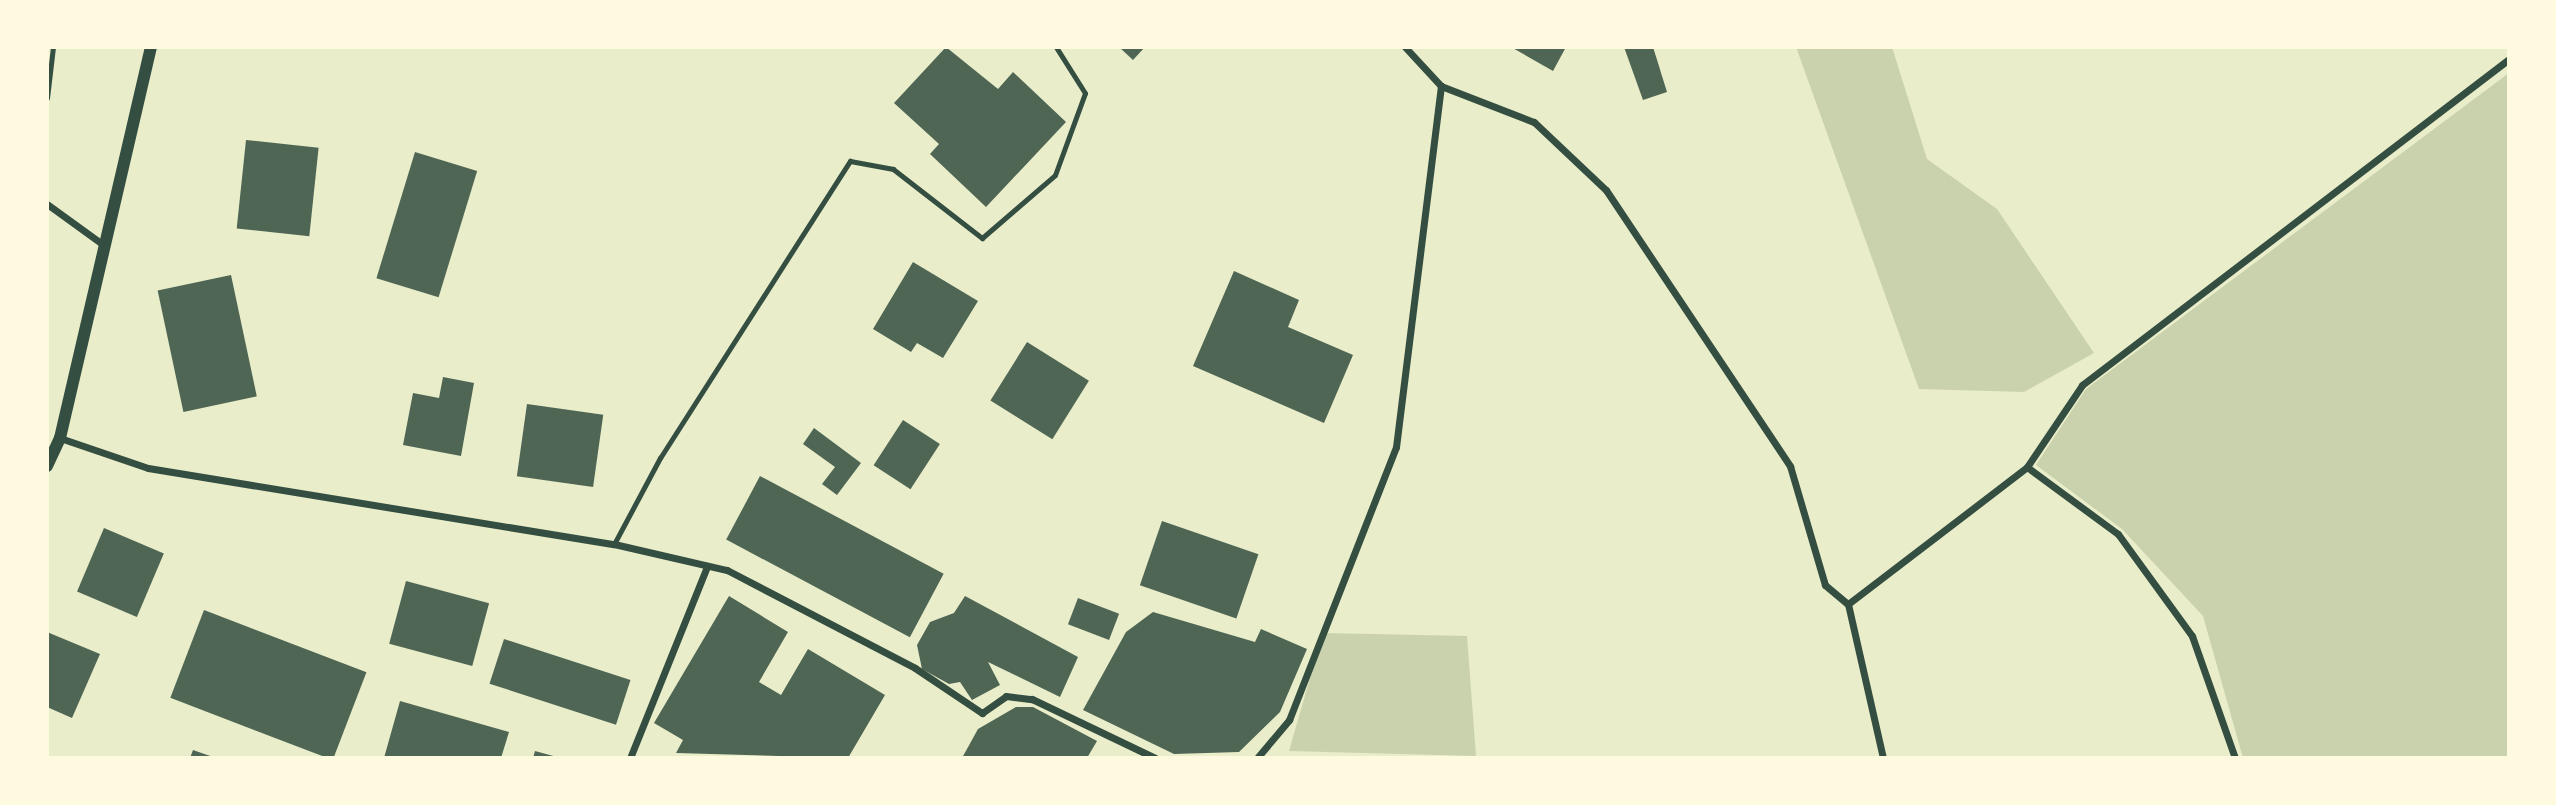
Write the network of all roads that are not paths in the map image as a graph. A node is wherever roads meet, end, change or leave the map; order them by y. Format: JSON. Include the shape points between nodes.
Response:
{"nodes":[{"id":1,"x":53,"y":47,"type":"edge"},
{"id":2,"x":151,"y":47,"type":"edge"},
{"id":3,"x":1056,"y":47,"type":"edge"},
{"id":4,"x":1405,"y":47,"type":"edge"},
{"id":5,"x":2509,"y":59,"type":"edge"},
{"id":6,"x":1441,"y":86,"type":"junction"},
{"id":7,"x":47,"y":98,"type":"edge"},
{"id":8,"x":47,"y":204,"type":"edge"},
{"id":9,"x":105,"y":246,"type":"junction"},
{"id":10,"x":60,"y":438,"type":"junction"},
{"id":11,"x":47,"y":466,"type":"edge"},
{"id":12,"x":2027,"y":467,"type":"junction"},
{"id":13,"x":614,"y":544,"type":"junction"},
{"id":14,"x":707,"y":566,"type":"junction"},
{"id":15,"x":1848,"y":604,"type":"junction"},
{"id":16,"x":630,"y":758,"type":"edge"},
{"id":17,"x":1155,"y":758,"type":"edge"},
{"id":18,"x":1257,"y":758,"type":"edge"},
{"id":19,"x":1884,"y":758,"type":"edge"},
{"id":20,"x":2235,"y":758,"type":"edge"}],
"edges":[{"from":1,"to":7,"type":"lane"},
{"from":2,"to":9,"type":"street"},
{"from":3,"to":13,"type":"lane","via":[[1085,93],[1055,174],[982,238],[893,170],[850,161],[660,457]]},
{"from":4,"to":6,"type":"street"},
{"from":5,"to":12,"type":"street","via":[[2081,385]]},
{"from":6,"to":15,"type":"street","via":[[1534,122],[1606,190],[1790,466],[1825,585]]},
{"from":6,"to":18,"type":"street","via":[[1396,447],[1289,720]]},
{"from":8,"to":9,"type":"street"},
{"from":9,"to":10,"type":"street"},
{"from":10,"to":11,"type":"street"},
{"from":10,"to":13,"type":"street","via":[[148,468]]},
{"from":12,"to":15,"type":"street"},
{"from":12,"to":20,"type":"street","via":[[2118,534],[2192,636]]},
{"from":13,"to":14,"type":"street"},
{"from":14,"to":16,"type":"street"},
{"from":14,"to":17,"type":"street","via":[[915,668],[982,713],[1006,696],[1032,699]]},
{"from":15,"to":19,"type":"street"}]}
